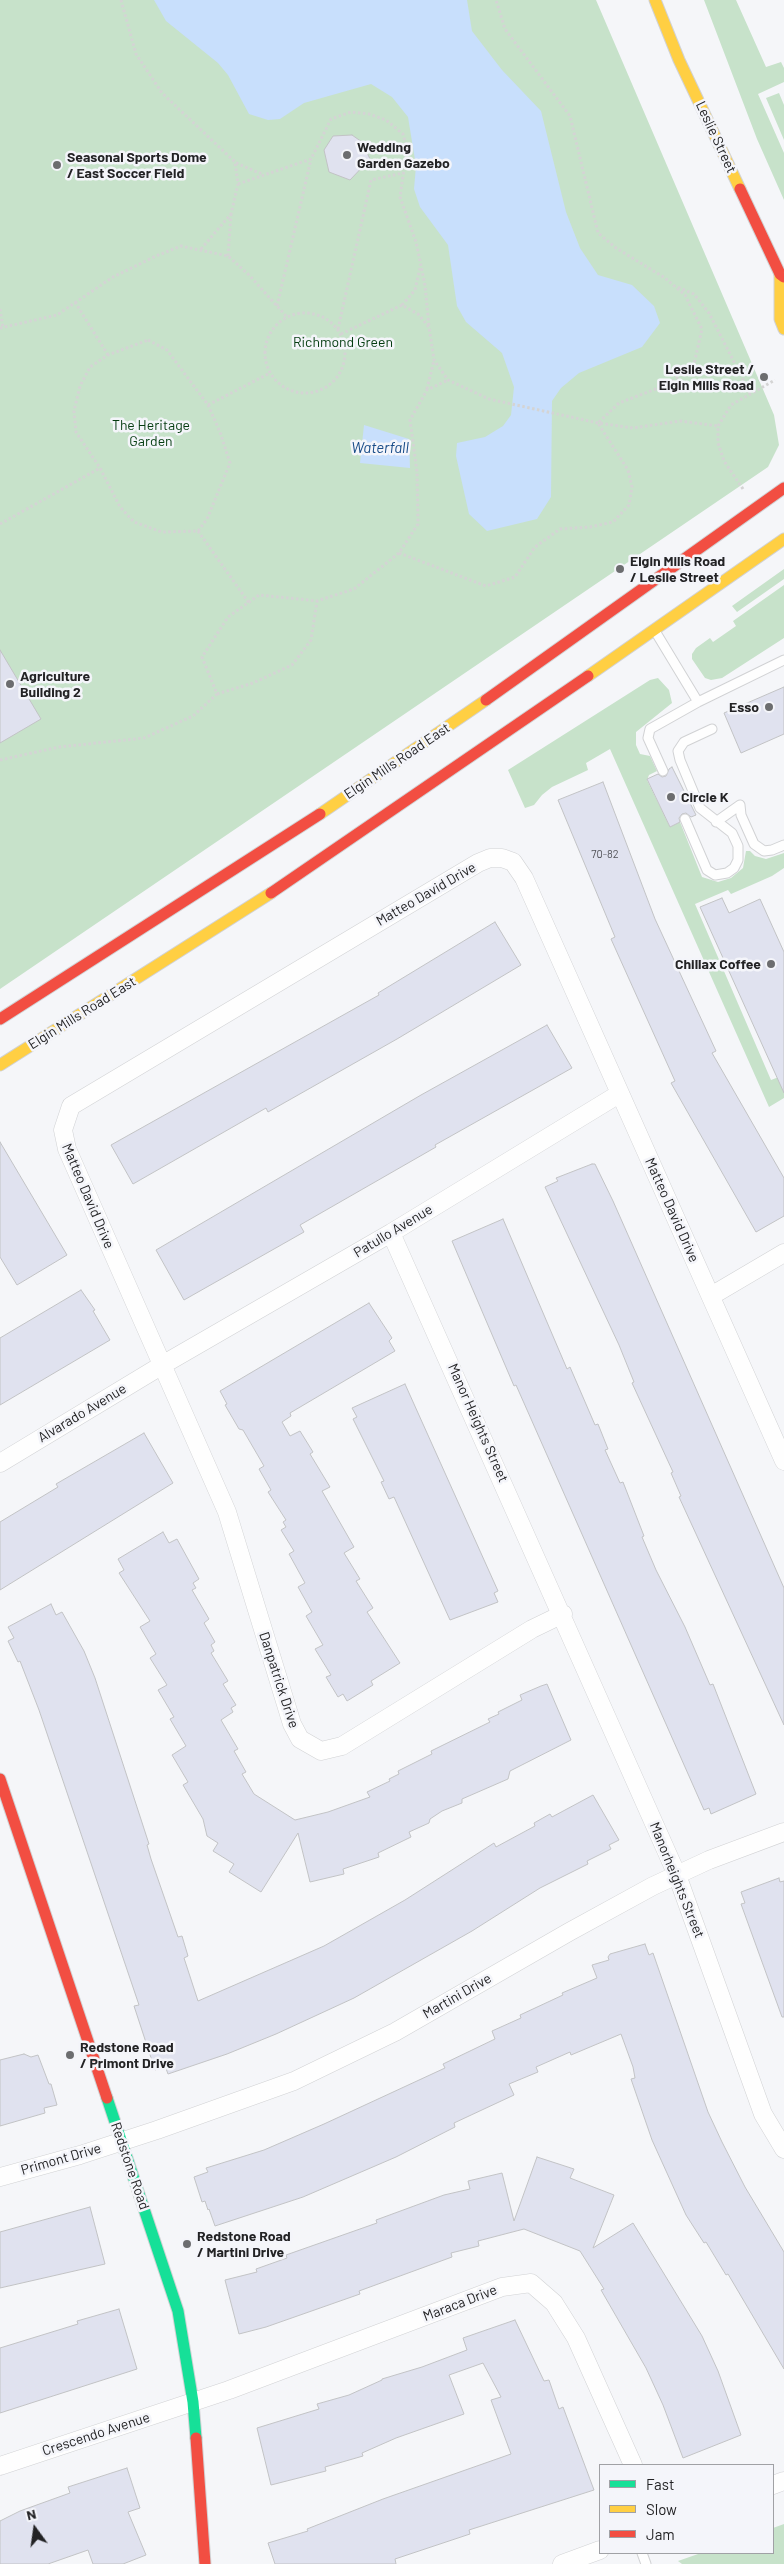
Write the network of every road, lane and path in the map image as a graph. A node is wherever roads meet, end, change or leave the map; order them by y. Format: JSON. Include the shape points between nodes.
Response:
{"nodes":[{"id":1,"x":121,"y":0,"type":"edge"},
{"id":2,"x":496,"y":0,"type":"edge"},
{"id":3,"x":655,"y":0,"type":"edge"},
{"id":4,"x":311,"y":158,"type":"junction"},
{"id":5,"x":235,"y":162,"type":"junction"},
{"id":6,"x":403,"y":173,"type":"junction"},
{"id":7,"x":262,"y":174,"type":"junction"},
{"id":8,"x":238,"y":184,"type":"junction"},
{"id":9,"x":231,"y":214,"type":"junction"},
{"id":10,"x":201,"y":249,"type":"junction"},
{"id":11,"x":228,"y":256,"type":"junction"},
{"id":12,"x":420,"y":267,"type":"junction"},
{"id":13,"x":782,"y":275,"type":"edge"},
{"id":14,"x":675,"y":286,"type":"junction"},
{"id":15,"x":75,"y":302,"type":"junction"},
{"id":16,"x":402,"y":305,"type":"junction"},
{"id":17,"x":277,"y":306,"type":"junction"},
{"id":18,"x":0,"y":309,"type":"edge"},
{"id":19,"x":286,"y":316,"type":"junction"},
{"id":20,"x":430,"y":327,"type":"junction"},
{"id":21,"x":1,"y":328,"type":"edge"},
{"id":22,"x":338,"y":329,"type":"junction"},
{"id":23,"x":784,"y":329,"type":"edge"},
{"id":24,"x":341,"y":334,"type":"junction"},
{"id":25,"x":108,"y":355,"type":"junction"},
{"id":26,"x":434,"y":360,"type":"junction"},
{"id":27,"x":268,"y":374,"type":"junction"},
{"id":28,"x":448,"y":380,"type":"junction"},
{"id":29,"x":775,"y":380,"type":"dead end"},
{"id":30,"x":427,"y":390,"type":"junction"},
{"id":31,"x":750,"y":393,"type":"junction"},
{"id":32,"x":208,"y":405,"type":"junction"},
{"id":33,"x":598,"y":423,"type":"junction"},
{"id":34,"x":718,"y":426,"type":"junction"},
{"id":35,"x":100,"y":468,"type":"junction"},
{"id":36,"x":784,"y":488,"type":"edge"},
{"id":37,"x":746,"y":494,"type":"dead end"},
{"id":38,"x":0,"y":524,"type":"edge"},
{"id":39,"x":198,"y":531,"type":"junction"},
{"id":40,"x":784,"y":539,"type":"edge"},
{"id":41,"x":399,"y":553,"type":"junction"},
{"id":42,"x":317,"y":601,"type":"junction"},
{"id":43,"x":249,"y":603,"type":"junction"},
{"id":44,"x":654,"y":630,"type":"junction"},
{"id":45,"x":784,"y":660,"type":"edge"},
{"id":46,"x":217,"y":694,"type":"junction"},
{"id":47,"x":698,"y":702,"type":"junction"},
{"id":48,"x":712,"y":729,"type":"dead end"},
{"id":49,"x":0,"y":760,"type":"edge"},
{"id":50,"x":664,"y":771,"type":"dead end"},
{"id":51,"x":685,"y":820,"type":"dead end"},
{"id":52,"x":716,"y":822,"type":"junction"},
{"id":53,"x":784,"y":846,"type":"edge"},
{"id":54,"x":0,"y":1019,"type":"edge"},
{"id":55,"x":0,"y":1065,"type":"edge"},
{"id":56,"x":619,"y":1094,"type":"junction"},
{"id":57,"x":391,"y":1233,"type":"junction"},
{"id":58,"x":784,"y":1253,"type":"edge"},
{"id":59,"x":711,"y":1296,"type":"junction"},
{"id":60,"x":164,"y":1364,"type":"junction"},
{"id":61,"x":784,"y":1461,"type":"edge"},
{"id":62,"x":0,"y":1463,"type":"edge"},
{"id":63,"x":563,"y":1614,"type":"junction"},
{"id":64,"x":0,"y":1779,"type":"edge"},
{"id":65,"x":784,"y":1832,"type":"edge"},
{"id":66,"x":677,"y":1875,"type":"junction"},
{"id":67,"x":122,"y":2141,"type":"junction"},
{"id":68,"x":784,"y":2149,"type":"edge"},
{"id":69,"x":0,"y":2177,"type":"edge"},
{"id":70,"x":194,"y":2402,"type":"junction"},
{"id":71,"x":633,"y":2464,"type":"edge"},
{"id":72,"x":0,"y":2466,"type":"edge"},
{"id":73,"x":599,"y":2550,"type":"edge"},
{"id":74,"x":205,"y":2564,"type":"edge"},
{"id":75,"x":562,"y":2564,"type":"edge"}],
"edges":[{"from":1,"to":5,"type":"path","via":[[136,54],[162,93]]},
{"from":2,"to":14,"type":"path","via":[[505,29],[570,116],[598,233]]},
{"from":3,"to":13,"type":"main road","name":"Leslie Street","via":[[679,60]]},
{"from":4,"to":6,"type":"path","via":[[330,119],[351,112],[370,114],[386,120],[403,134],[407,148]]},
{"from":4,"to":7,"type":"path"},
{"from":4,"to":17,"type":"path"},
{"from":5,"to":7,"type":"path"},
{"from":5,"to":8,"type":"path"},
{"from":6,"to":12,"type":"path","via":[[400,198],[416,242]]},
{"from":6,"to":22,"type":"path","via":[[371,180]]},
{"from":7,"to":8,"type":"path"},
{"from":8,"to":9,"type":"path"},
{"from":9,"to":10,"type":"path"},
{"from":9,"to":11,"type":"path"},
{"from":10,"to":11,"type":"path"},
{"from":10,"to":15,"type":"path","via":[[181,246],[156,256]]},
{"from":11,"to":17,"type":"path"},
{"from":12,"to":16,"type":"path","via":[[414,290]]},
{"from":12,"to":20,"type":"path"},
{"from":13,"to":23,"type":"main road","name":"Leslie Street","via":[[780,319]]},
{"from":14,"to":31,"type":"path","via":[[694,294],[709,313]]},
{"from":14,"to":33,"type":"path","via":[[685,295],[702,329],[694,364],[669,384],[619,403]]},
{"from":15,"to":21,"type":"path","via":[[57,315]]},
{"from":15,"to":25,"type":"path"},
{"from":16,"to":20,"type":"path","via":[[418,314]]},
{"from":16,"to":24,"type":"path"},
{"from":17,"to":19,"type":"path"},
{"from":18,"to":21,"type":"path"},
{"from":19,"to":22,"type":"path","via":[[315,314],[326,318]]},
{"from":19,"to":27,"type":"path","via":[[270,332],[264,347]]},
{"from":20,"to":26,"type":"path"},
{"from":22,"to":24,"type":"path"},
{"from":24,"to":27,"type":"path","via":[[345,359],[340,373],[329,386],[315,393],[298,394],[282,387]]},
{"from":25,"to":32,"type":"path","via":[[148,340],[167,350]]},
{"from":25,"to":35,"type":"path","via":[[90,367],[80,386],[74,411],[76,432]]},
{"from":26,"to":28,"type":"path"},
{"from":26,"to":30,"type":"path"},
{"from":27,"to":32,"type":"path"},
{"from":28,"to":30,"type":"path"},
{"from":28,"to":33,"type":"path","via":[[489,398]]},
{"from":29,"to":31,"type":"path"},
{"from":30,"to":41,"type":"path","via":[[410,420],[417,472],[418,524]]},
{"from":31,"to":34,"type":"path","via":[[731,405]]},
{"from":32,"to":39,"type":"path","via":[[230,463],[207,519]]},
{"from":33,"to":34,"type":"path","via":[[633,428],[680,421]]},
{"from":33,"to":41,"type":"path","via":[[628,470],[632,486],[629,505],[613,522],[560,529],[535,547],[515,577],[486,586]]},
{"from":34,"to":37,"type":"path","via":[[718,442],[724,461]]},
{"from":35,"to":38,"type":"path"},
{"from":35,"to":39,"type":"path","via":[[120,507],[134,522],[162,532]]},
{"from":36,"to":54,"type":"main road","name":"Elgin Mills Road East","via":[[436,736],[252,859]]},
{"from":39,"to":43,"type":"path"},
{"from":40,"to":44,"type":"main road","name":"Elgin Mills Road East"},
{"from":41,"to":42,"type":"path","via":[[354,589]]},
{"from":42,"to":43,"type":"path","via":[[259,595]]},
{"from":42,"to":46,"type":"path","via":[[311,640],[292,664],[253,683]]},
{"from":43,"to":46,"type":"path","via":[[228,617],[202,658]]},
{"from":44,"to":47,"type":"lane"},
{"from":44,"to":55,"type":"main road","name":"Elgin Mills Road East","via":[[275,890]]},
{"from":45,"to":47,"type":"lane"},
{"from":46,"to":49,"type":"path","via":[[193,716],[144,738],[60,748]]},
{"from":47,"to":50,"type":"lane","via":[[650,729],[648,738]]},
{"from":48,"to":52,"type":"lane","via":[[684,742],[678,751],[700,808]]},
{"from":51,"to":52,"type":"lane","via":[[707,870],[715,875],[727,873],[738,860],[738,846],[732,833]]},
{"from":52,"to":53,"type":"lane","via":[[740,805],[741,816],[754,844],[764,851]]},
{"from":56,"to":57,"type":"street","name":"Patullo Avenue"},
{"from":56,"to":59,"type":"street","name":"Matteo David Drive"},
{"from":56,"to":60,"type":"street","name":"Matteo David Drive","via":[[519,869],[513,862],[502,858],[478,863],[92,1092],[71,1106],[65,1118],[64,1138],[145,1328]]},
{"from":57,"to":60,"type":"street","name":"Patullo Avenue"},
{"from":57,"to":63,"type":"street","name":"Manor Heights Street"},
{"from":58,"to":59,"type":"street"},
{"from":59,"to":61,"type":"street","name":"Matteo David Drive"},
{"from":60,"to":62,"type":"street","name":"Alvarado Avenue"},
{"from":60,"to":63,"type":"street","name":"Danpatrick Drive","via":[[227,1512],[295,1732],[306,1744],[321,1751],[342,1746],[532,1629]]},
{"from":63,"to":66,"type":"street","name":"Manorheights Street"},
{"from":64,"to":67,"type":"main road","name":"Redstone Road"},
{"from":65,"to":66,"type":"street","name":"Martini Drive"},
{"from":66,"to":67,"type":"street","name":"Martini Drive","via":[[568,1932],[395,2032],[302,2077]]},
{"from":66,"to":68,"type":"street","name":"Manorheights Street","via":[[763,2114]]},
{"from":67,"to":69,"type":"street","name":"Primont Drive"},
{"from":67,"to":70,"type":"main road","name":"Redstone Road","via":[[178,2311]]},
{"from":70,"to":71,"type":"street","name":"Maraca Drive","via":[[502,2287],[531,2283],[554,2303],[576,2338]]},
{"from":70,"to":72,"type":"street","name":"Crescendo Avenue"},
{"from":70,"to":74,"type":"main road","name":"Redstone Road"},
{"from":73,"to":75,"type":"street"}]}
